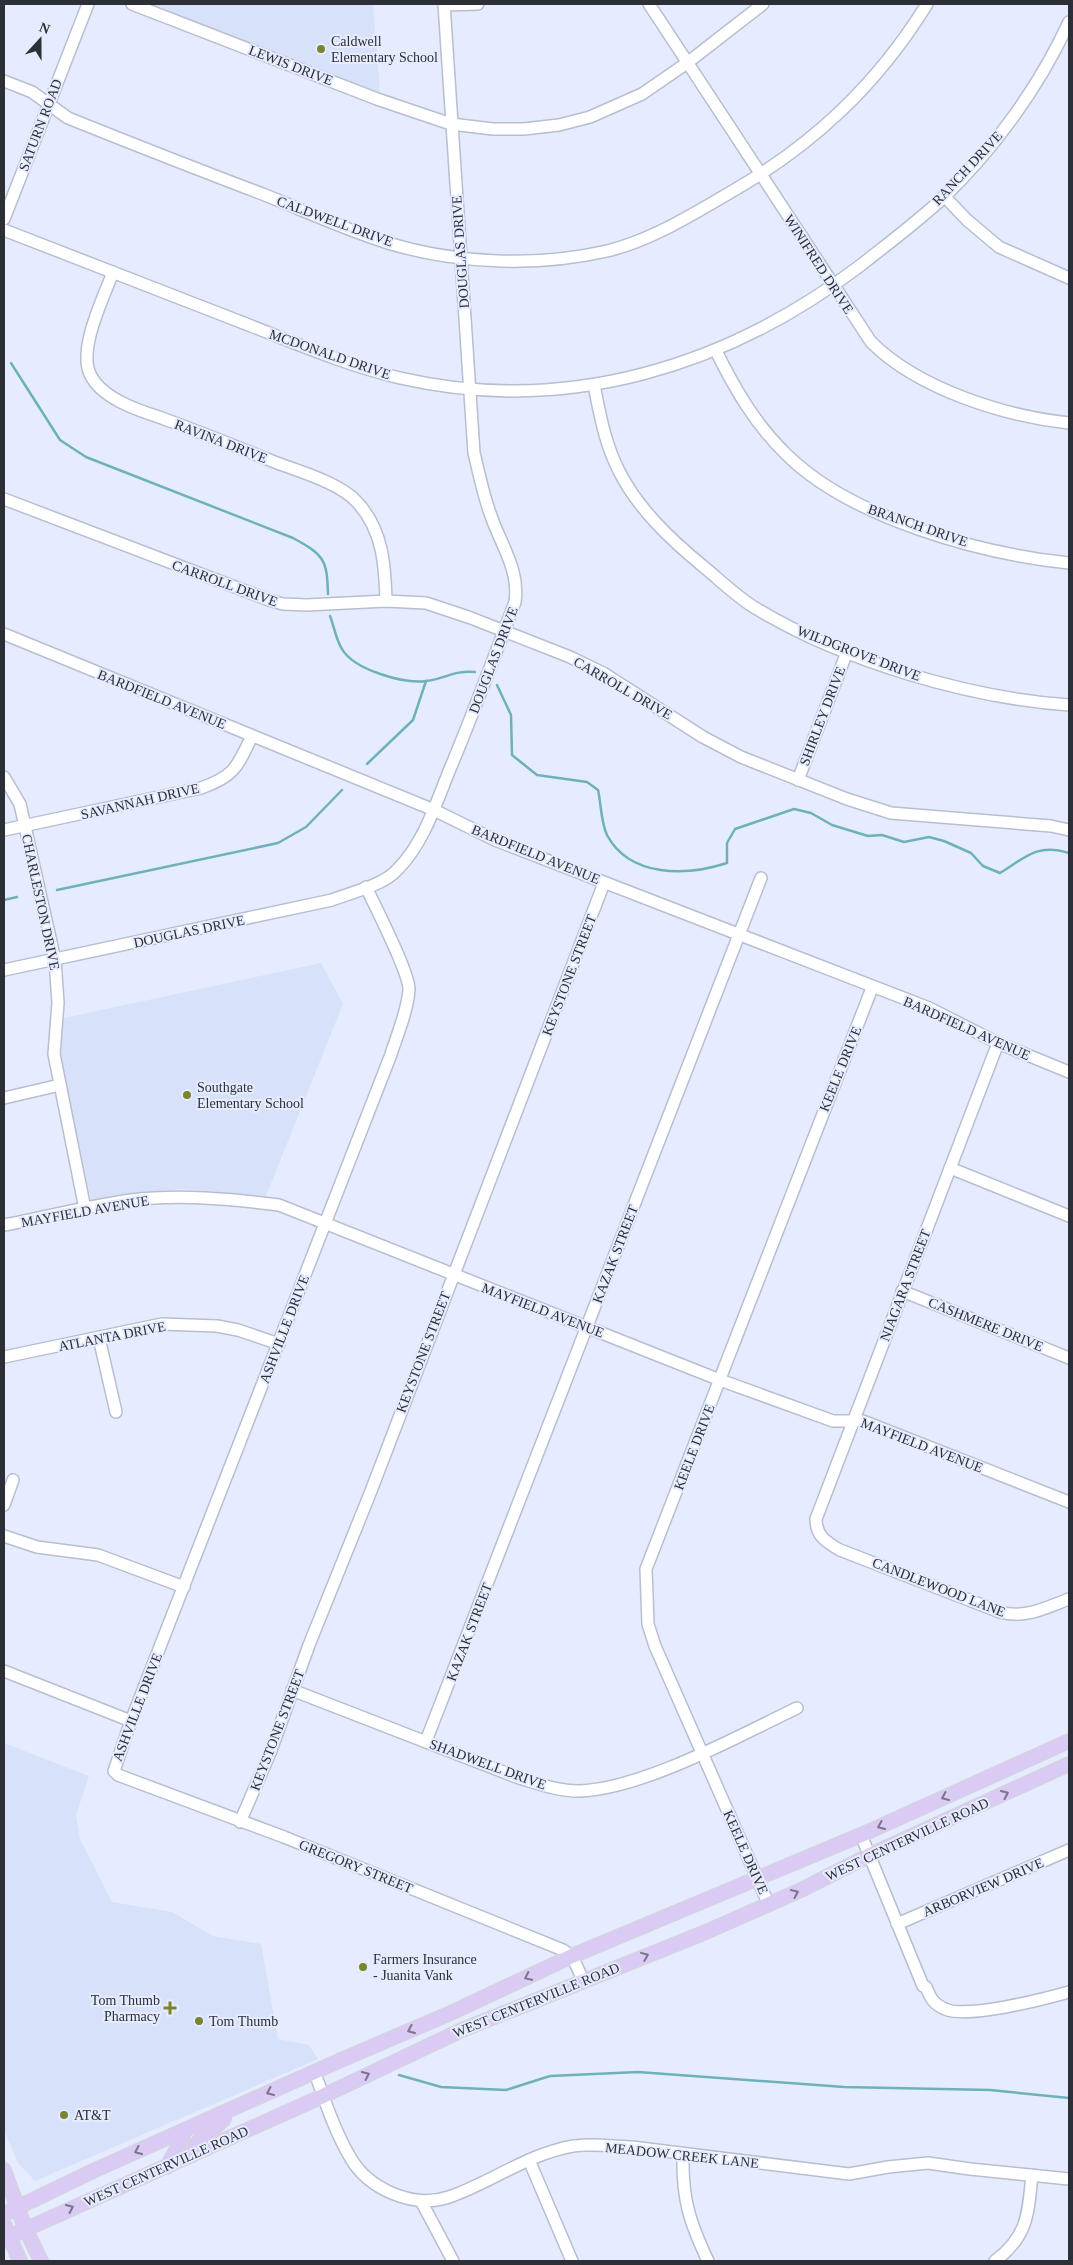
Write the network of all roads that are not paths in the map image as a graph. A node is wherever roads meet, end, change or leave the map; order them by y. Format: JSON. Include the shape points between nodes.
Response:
{"nodes":[{"id":1,"x":88,"y":4,"type":"edge"},
{"id":2,"x":132,"y":4,"type":"edge"},
{"id":3,"x":478,"y":4,"type":"edge"},
{"id":4,"x":649,"y":4,"type":"edge"},
{"id":5,"x":763,"y":4,"type":"edge"},
{"id":6,"x":927,"y":4,"type":"edge"},
{"id":7,"x":444,"y":5,"type":"edge"},
{"id":8,"x":1069,"y":22,"type":"edge"},
{"id":9,"x":687,"y":63,"type":"junction"},
{"id":10,"x":4,"y":81,"type":"edge"},
{"id":11,"x":49,"y":104,"type":"junction"},
{"id":12,"x":451,"y":124,"type":"junction"},
{"id":13,"x":761,"y":175,"type":"junction"},
{"id":14,"x":944,"y":196,"type":"junction"},
{"id":15,"x":4,"y":219,"type":"edge"},
{"id":16,"x":4,"y":230,"type":"edge"},
{"id":17,"x":460,"y":258,"type":"junction"},
{"id":18,"x":113,"y":272,"type":"junction"},
{"id":19,"x":1069,"y":278,"type":"edge"},
{"id":20,"x":833,"y":286,"type":"junction"},
{"id":21,"x":716,"y":351,"type":"junction"},
{"id":22,"x":594,"y":385,"type":"junction"},
{"id":23,"x":470,"y":389,"type":"junction"},
{"id":24,"x":1069,"y":423,"type":"edge"},
{"id":25,"x":4,"y":499,"type":"edge"},
{"id":26,"x":1069,"y":563,"type":"edge"},
{"id":27,"x":386,"y":601,"type":"junction"},
{"id":28,"x":504,"y":631,"type":"junction"},
{"id":29,"x":4,"y":634,"type":"edge"},
{"id":30,"x":847,"y":652,"type":"junction"},
{"id":31,"x":1069,"y":705,"type":"edge"},
{"id":32,"x":252,"y":736,"type":"junction"},
{"id":33,"x":4,"y":777,"type":"edge"},
{"id":34,"x":798,"y":780,"type":"junction"},
{"id":35,"x":434,"y":810,"type":"junction"},
{"id":36,"x":25,"y":826,"type":"junction"},
{"id":37,"x":4,"y":830,"type":"edge"},
{"id":38,"x":1069,"y":830,"type":"edge"},
{"id":39,"x":761,"y":878,"type":"dead end"},
{"id":40,"x":604,"y":883,"type":"junction"},
{"id":41,"x":366,"y":887,"type":"junction"},
{"id":42,"x":739,"y":935,"type":"junction"},
{"id":43,"x":55,"y":960,"type":"junction"},
{"id":44,"x":4,"y":970,"type":"edge"},
{"id":45,"x":872,"y":988,"type":"junction"},
{"id":46,"x":998,"y":1043,"type":"junction"},
{"id":47,"x":1069,"y":1072,"type":"edge"},
{"id":48,"x":60,"y":1085,"type":"junction"},
{"id":49,"x":4,"y":1098,"type":"edge"},
{"id":50,"x":950,"y":1168,"type":"junction"},
{"id":51,"x":85,"y":1209,"type":"junction"},
{"id":52,"x":1069,"y":1216,"type":"edge"},
{"id":53,"x":326,"y":1224,"type":"junction"},
{"id":54,"x":4,"y":1225,"type":"edge"},
{"id":55,"x":453,"y":1275,"type":"junction"},
{"id":56,"x":902,"y":1291,"type":"junction"},
{"id":57,"x":587,"y":1328,"type":"junction"},
{"id":58,"x":99,"y":1338,"type":"junction"},
{"id":59,"x":279,"y":1344,"type":"junction"},
{"id":60,"x":4,"y":1357,"type":"edge"},
{"id":61,"x":1069,"y":1358,"type":"edge"},
{"id":62,"x":720,"y":1380,"type":"junction"},
{"id":63,"x":116,"y":1412,"type":"dead end"},
{"id":64,"x":853,"y":1419,"type":"junction"},
{"id":65,"x":13,"y":1480,"type":"dead end"},
{"id":66,"x":1069,"y":1502,"type":"edge"},
{"id":67,"x":4,"y":1505,"type":"edge"},
{"id":68,"x":816,"y":1529,"type":"joint"},
{"id":69,"x":4,"y":1536,"type":"edge"},
{"id":70,"x":184,"y":1587,"type":"junction"},
{"id":71,"x":1069,"y":1599,"type":"edge"},
{"id":72,"x":4,"y":1671,"type":"edge"},
{"id":73,"x":292,"y":1690,"type":"junction"},
{"id":74,"x":797,"y":1708,"type":"dead end"},
{"id":75,"x":131,"y":1721,"type":"junction"},
{"id":76,"x":1069,"y":1741,"type":"edge"},
{"id":77,"x":426,"y":1742,"type":"junction"},
{"id":78,"x":701,"y":1752,"type":"junction"},
{"id":79,"x":1069,"y":1764,"type":"edge"},
{"id":80,"x":114,"y":1771,"type":"joint"},
{"id":81,"x":240,"y":1822,"type":"junction"},
{"id":82,"x":860,"y":1834,"type":"junction"},
{"id":83,"x":1069,"y":1850,"type":"edge"},
{"id":84,"x":870,"y":1855,"type":"junction"},
{"id":85,"x":757,"y":1877,"type":"junction"},
{"id":86,"x":768,"y":1904,"type":"junction"},
{"id":87,"x":897,"y":1924,"type":"junction"},
{"id":88,"x":572,"y":1956,"type":"junction"},
{"id":89,"x":583,"y":1980,"type":"junction"},
{"id":90,"x":1069,"y":1992,"type":"edge"},
{"id":91,"x":454,"y":2012,"type":"junction"},
{"id":92,"x":462,"y":2030,"type":"junction"},
{"id":93,"x":314,"y":2073,"type":"junction"},
{"id":94,"x":323,"y":2096,"type":"junction"},
{"id":95,"x":235,"y":2107,"type":"junction"},
{"id":96,"x":183,"y":2131,"type":"junction"},
{"id":97,"x":683,"y":2154,"type":"junction"},
{"id":98,"x":192,"y":2155,"type":"junction"},
{"id":99,"x":529,"y":2160,"type":"junction"},
{"id":100,"x":167,"y":2167,"type":"junction"},
{"id":101,"x":4,"y":2170,"type":"edge"},
{"id":102,"x":1032,"y":2175,"type":"junction"},
{"id":103,"x":1069,"y":2178,"type":"edge"},
{"id":104,"x":421,"y":2200,"type":"junction"},
{"id":105,"x":18,"y":2206,"type":"junction"},
{"id":106,"x":4,"y":2214,"type":"edge"},
{"id":107,"x":25,"y":2228,"type":"junction"},
{"id":108,"x":5,"y":2233,"type":"edge"},
{"id":109,"x":20,"y":2261,"type":"edge"},
{"id":110,"x":41,"y":2261,"type":"edge"},
{"id":111,"x":452,"y":2261,"type":"edge"},
{"id":112,"x":572,"y":2261,"type":"edge"},
{"id":113,"x":708,"y":2261,"type":"edge"},
{"id":114,"x":995,"y":2261,"type":"edge"}],
"edges":[{"from":1,"to":11,"type":"street","name":"SATURN ROAD"},
{"from":2,"to":12,"type":"street","name":"LEWIS DRIVE","via":[[377,99]]},
{"from":3,"to":7,"type":"street"},
{"from":4,"to":9,"type":"street","name":"WINIFRED DRIVE"},
{"from":5,"to":9,"type":"street","name":"LEWIS DRIVE"},
{"from":6,"to":13,"type":"street","name":"CALDWELL DRIVE","via":[[908,35],[872,80],[814,137]]},
{"from":7,"to":12,"type":"street","name":"DOUGLAS DRIVE"},
{"from":8,"to":14,"type":"street","name":"RANCH DRIVE","via":[[1014,115]]},
{"from":9,"to":12,"type":"street","name":"LEWIS DRIVE","via":[[642,94],[608,110],[567,123],[524,129]]},
{"from":9,"to":13,"type":"street","name":"WINIFRED DRIVE"},
{"from":10,"to":11,"type":"street","name":"CALDWELL DRIVE","via":[[32,92]]},
{"from":11,"to":15,"type":"street","name":"SATURN ROAD"},
{"from":11,"to":17,"type":"street","name":"CALDWELL DRIVE","via":[[68,118],[389,243]]},
{"from":12,"to":17,"type":"street","name":"DOUGLAS DRIVE"},
{"from":13,"to":17,"type":"street","name":"CALDWELL DRIVE","via":[[662,232],[608,251],[528,263]]},
{"from":13,"to":20,"type":"street","name":"WINIFRED DRIVE"},
{"from":14,"to":19,"type":"street","via":[[998,246]]},
{"from":14,"to":20,"type":"street","name":"RANCH DRIVE","via":[[910,227]]},
{"from":16,"to":18,"type":"street","name":"MCDONALD DRIVE"},
{"from":17,"to":23,"type":"street","name":"DOUGLAS DRIVE"},
{"from":18,"to":23,"type":"street","name":"MCDONALD DRIVE","via":[[368,369],[399,378]]},
{"from":18,"to":27,"type":"street","name":"RAVINA DRIVE","via":[[87,352],[90,374],[122,404],[305,474],[341,490],[356,501],[375,529],[384,554]]},
{"from":20,"to":21,"type":"street","name":"MCDONALD DRIVE","via":[[758,332]]},
{"from":20,"to":24,"type":"street","name":"WINIFRED DRIVE","via":[[871,342],[912,374],[1005,410]]},
{"from":21,"to":22,"type":"street","name":"MCDONALD DRIVE","via":[[643,375]]},
{"from":21,"to":26,"type":"street","name":"BRANCH DRIVE","via":[[756,421],[786,455],[812,476],[862,506],[945,537],[1003,553]]},
{"from":22,"to":23,"type":"street","name":"MCDONALD DRIVE"},
{"from":22,"to":30,"type":"street","name":"WILDGROVE DRIVE","via":[[603,430],[620,472],[645,511],[679,547],[756,608]]},
{"from":23,"to":28,"type":"street","name":"DOUGLAS DRIVE","via":[[474,453],[490,514],[516,575],[515,602]]},
{"from":25,"to":27,"type":"street","name":"CARROLL DRIVE","via":[[269,600],[307,605]]},
{"from":27,"to":28,"type":"street","name":"CARROLL DRIVE","via":[[426,603]]},
{"from":28,"to":34,"type":"street","name":"CARROLL DRIVE","via":[[603,673],[741,757]]},
{"from":28,"to":35,"type":"street","name":"DOUGLAS DRIVE"},
{"from":29,"to":32,"type":"street","name":"BARDFIELD AVENUE"},
{"from":30,"to":31,"type":"street","name":"WILDGROVE DRIVE","via":[[922,678],[978,692],[1028,702]]},
{"from":30,"to":34,"type":"street","name":"SHIRLEY DRIVE"},
{"from":32,"to":35,"type":"street","name":"BARDFIELD AVENUE"},
{"from":32,"to":36,"type":"street","name":"SAVANNAH DRIVE","via":[[238,764],[223,781]]},
{"from":33,"to":36,"type":"street","name":"CHARLESTON DRIVE","via":[[20,804]]},
{"from":34,"to":38,"type":"street","name":"CARROLL DRIVE","via":[[891,813]]},
{"from":35,"to":40,"type":"street","name":"BARDFIELD AVENUE","via":[[495,840]]},
{"from":35,"to":41,"type":"street","name":"DOUGLAS DRIVE","via":[[420,838],[397,871]]},
{"from":36,"to":37,"type":"street","name":"SAVANNAH DRIVE"},
{"from":36,"to":43,"type":"street","name":"CHARLESTON DRIVE"},
{"from":39,"to":42,"type":"street","name":"KAZAK STREET"},
{"from":40,"to":42,"type":"street","name":"BARDFIELD AVENUE"},
{"from":40,"to":55,"type":"street","name":"KEYSTONE STREET"},
{"from":41,"to":43,"type":"street","name":"DOUGLAS DRIVE","via":[[332,900]]},
{"from":41,"to":53,"type":"street","name":"ASHVILLE DRIVE","via":[[409,988],[390,1057]]},
{"from":42,"to":45,"type":"street","name":"BARDFIELD AVENUE"},
{"from":42,"to":57,"type":"street","name":"KAZAK STREET"},
{"from":43,"to":44,"type":"street","name":"DOUGLAS DRIVE"},
{"from":43,"to":48,"type":"street","name":"CHARLESTON DRIVE","via":[[58,1004],[54,1054]]},
{"from":45,"to":46,"type":"street","name":"BARDFIELD AVENUE","via":[[929,1008]]},
{"from":45,"to":62,"type":"street","name":"KEELE DRIVE"},
{"from":46,"to":47,"type":"street","name":"BARDFIELD AVENUE"},
{"from":46,"to":50,"type":"street","name":"NIAGARA STREET"},
{"from":48,"to":49,"type":"street"},
{"from":48,"to":51,"type":"street","name":"CHARLESTON DRIVE"},
{"from":50,"to":52,"type":"street"},
{"from":50,"to":56,"type":"street","name":"NIAGARA STREET"},
{"from":51,"to":53,"type":"street","name":"MAYFIELD AVENUE","via":[[167,1197],[237,1199],[279,1205]]},
{"from":51,"to":54,"type":"street","name":"MAYFIELD AVENUE"},
{"from":53,"to":55,"type":"street","name":"MAYFIELD AVENUE"},
{"from":53,"to":59,"type":"street","name":"ASHVILLE DRIVE"},
{"from":55,"to":57,"type":"street","name":"MAYFIELD AVENUE"},
{"from":55,"to":73,"type":"street","name":"KEYSTONE STREET"},
{"from":56,"to":61,"type":"street","name":"CASHMERE DRIVE"},
{"from":56,"to":64,"type":"street","name":"NIAGARA STREET"},
{"from":57,"to":62,"type":"street","name":"MAYFIELD AVENUE"},
{"from":57,"to":77,"type":"street","name":"KAZAK STREET"},
{"from":58,"to":59,"type":"street","name":"ATLANTA DRIVE","via":[[162,1324],[196,1324],[238,1330]]},
{"from":58,"to":60,"type":"street","name":"ATLANTA DRIVE"},
{"from":58,"to":63,"type":"street"},
{"from":59,"to":70,"type":"street","name":"ASHVILLE DRIVE"},
{"from":62,"to":64,"type":"street","name":"MAYFIELD AVENUE","via":[[834,1421]]},
{"from":62,"to":78,"type":"street","name":"KEELE DRIVE","via":[[646,1569],[648,1624]]},
{"from":64,"to":66,"type":"street","name":"MAYFIELD AVENUE","via":[[889,1430]]},
{"from":64,"to":68,"type":"street","name":"NIAGARA STREET","via":[[816,1519]]},
{"from":65,"to":67,"type":"street"},
{"from":68,"to":71,"type":"street","name":"CANDLEWOOD LANE","via":[[824,1541],[840,1550],[1000,1612],[1027,1615]]},
{"from":69,"to":70,"type":"street","via":[[37,1547],[98,1556]]},
{"from":70,"to":75,"type":"street","name":"ASHVILLE DRIVE"},
{"from":72,"to":75,"type":"street"},
{"from":73,"to":77,"type":"street","name":"SHADWELL DRIVE"},
{"from":73,"to":81,"type":"street","name":"KEYSTONE STREET","via":[[270,1753]]},
{"from":74,"to":78,"type":"street","name":"SHADWELL DRIVE"},
{"from":75,"to":80,"type":"street","name":"ASHVILLE DRIVE"},
{"from":76,"to":82,"type":"main road","name":"WEST CENTERVILLE ROAD","one_way":true},
{"from":77,"to":78,"type":"street","name":"SHADWELL DRIVE","via":[[519,1778],[555,1789],[579,1791],[615,1786],[670,1767]]},
{"from":78,"to":85,"type":"street","name":"KEELE DRIVE"},
{"from":84,"to":79,"type":"main road","name":"WEST CENTERVILLE ROAD","one_way":true},
{"from":80,"to":81,"type":"street","name":"GREGORY STREET"},
{"from":81,"to":88,"type":"street","name":"GREGORY STREET","via":[[470,1912]]},
{"from":82,"to":84,"type":"street"},
{"from":82,"to":85,"type":"main road","name":"WEST CENTERVILLE ROAD"},
{"from":83,"to":87,"type":"street","name":"ARBORVIEW DRIVE"},
{"from":86,"to":84,"type":"main road","name":"WEST CENTERVILLE ROAD","one_way":true},
{"from":84,"to":87,"type":"street"},
{"from":85,"to":86,"type":"street","name":"KEELE DRIVE"},
{"from":85,"to":88,"type":"main road","name":"WEST CENTERVILLE ROAD"},
{"from":89,"to":86,"type":"main road","name":"WEST CENTERVILLE ROAD","one_way":true},
{"from":87,"to":90,"type":"street","via":[[923,1986],[926,1986],[932,2001],[946,2010],[975,2011]]},
{"from":88,"to":89,"type":"street"},
{"from":88,"to":91,"type":"main road","name":"WEST CENTERVILLE ROAD","one_way":true},
{"from":89,"to":92,"type":"main road","name":"WEST CENTERVILLE ROAD"},
{"from":91,"to":92,"type":"main road"},
{"from":91,"to":93,"type":"main road","name":"WEST CENTERVILLE ROAD","one_way":true},
{"from":94,"to":92,"type":"main road","name":"WEST CENTERVILLE ROAD","one_way":true},
{"from":93,"to":94,"type":"street","name":"MEADOW CREEK LANE"},
{"from":93,"to":95,"type":"main road","name":"WEST CENTERVILLE ROAD","one_way":true},
{"from":94,"to":98,"type":"main road","name":"WEST CENTERVILLE ROAD"},
{"from":94,"to":104,"type":"street","name":"MEADOW CREEK LANE","via":[[350,2158],[360,2170],[397,2196]]},
{"from":95,"to":96,"type":"main road","name":"WEST CENTERVILLE ROAD"},
{"from":95,"to":98,"type":"main road","via":[[202,2136]]},
{"from":96,"to":100,"type":"main road"},
{"from":96,"to":105,"type":"main road","name":"WEST CENTERVILLE ROAD","one_way":true},
{"from":97,"to":99,"type":"street","name":"MEADOW CREEK LANE","via":[[596,2145],[561,2148]]},
{"from":97,"to":102,"type":"street","name":"MEADOW CREEK LANE","via":[[849,2174],[928,2163]]},
{"from":97,"to":113,"type":"street","via":[[684,2201]]},
{"from":98,"to":100,"type":"main road","name":"WEST CENTERVILLE ROAD"},
{"from":99,"to":104,"type":"street","name":"MEADOW CREEK LANE","via":[[448,2198]]},
{"from":99,"to":112,"type":"street"},
{"from":107,"to":100,"type":"main road","name":"WEST CENTERVILLE ROAD","one_way":true},
{"from":101,"to":105,"type":"main road"},
{"from":102,"to":103,"type":"street","name":"MEADOW CREEK LANE"},
{"from":102,"to":114,"type":"street","via":[[1028,2215],[1020,2235],[1011,2249]]},
{"from":104,"to":111,"type":"street"},
{"from":105,"to":106,"type":"main road","name":"WEST CENTERVILLE ROAD"},
{"from":105,"to":107,"type":"main road"},
{"from":107,"to":108,"type":"main road","name":"WEST CENTERVILLE ROAD"},
{"from":107,"to":110,"type":"main road"},
{"from":108,"to":109,"type":"main road"}]}
